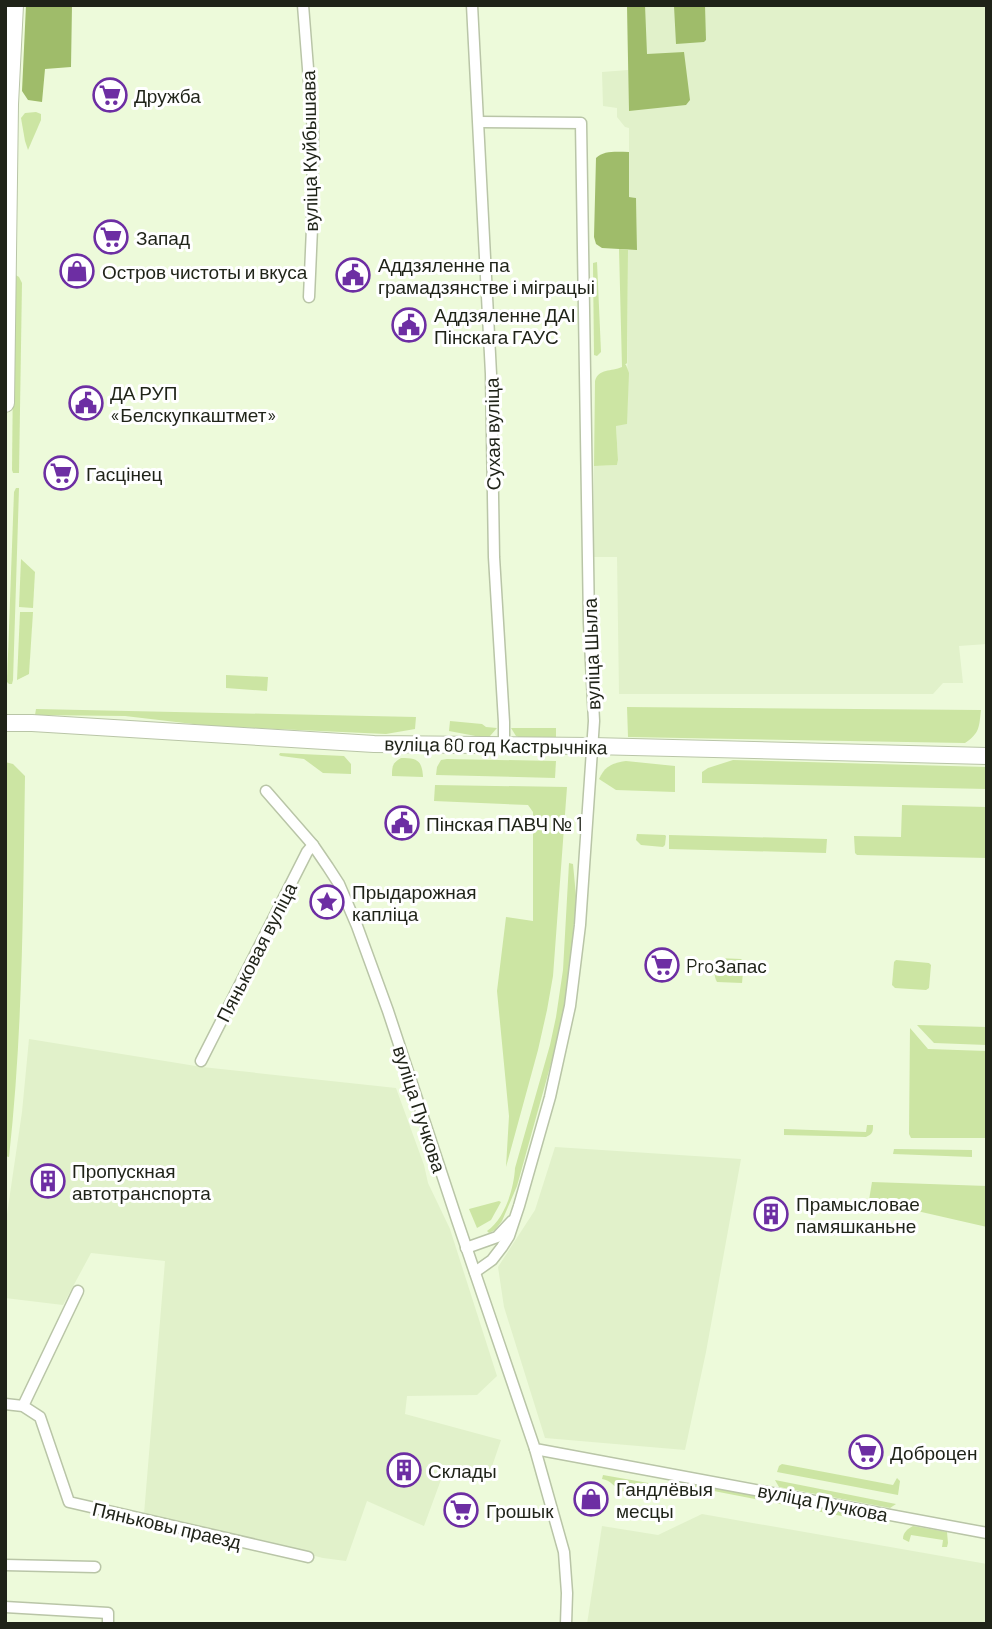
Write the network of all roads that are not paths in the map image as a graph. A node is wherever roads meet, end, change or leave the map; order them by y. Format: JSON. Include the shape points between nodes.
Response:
{"nodes":[{"id":1,"x":14,"y":5,"type":"edge"},
{"id":2,"x":303,"y":5,"type":"edge"},
{"id":3,"x":472,"y":5,"type":"edge"},
{"id":4,"x":479,"y":122,"type":"junction"},
{"id":5,"x":309,"y":297,"type":"dead end"},
{"id":6,"x":5,"y":403,"type":"edge"},
{"id":7,"x":5,"y":723,"type":"edge"},
{"id":8,"x":503,"y":746,"type":"junction"},
{"id":9,"x":592,"y":746,"type":"junction"},
{"id":10,"x":987,"y":756,"type":"edge"},
{"id":11,"x":266,"y":791,"type":"dead end"},
{"id":12,"x":313,"y":845,"type":"junction"},
{"id":13,"x":201,"y":1061,"type":"dead end"},
{"id":14,"x":514,"y":1219,"type":"junction"},
{"id":15,"x":466,"y":1248,"type":"junction"},
{"id":16,"x":475,"y":1272,"type":"junction"},
{"id":17,"x":78,"y":1291,"type":"dead end"},
{"id":18,"x":5,"y":1404,"type":"edge"},
{"id":19,"x":23,"y":1406,"type":"junction"},
{"id":20,"x":535,"y":1449,"type":"junction"},
{"id":21,"x":987,"y":1533,"type":"edge"},
{"id":22,"x":308,"y":1557,"type":"dead end"},
{"id":23,"x":5,"y":1565,"type":"edge"},
{"id":24,"x":95,"y":1567,"type":"dead end"},
{"id":25,"x":5,"y":1607,"type":"edge"},
{"id":26,"x":108,"y":1618,"type":"edge"},
{"id":27,"x":566,"y":1624,"type":"edge"}],
"edges":[{"from":1,"to":6,"type":"main road"},
{"from":2,"to":5,"type":"street","name":"вуліца Куйбышава","via":[[313,132]]},
{"from":3,"to":4,"type":"street","name":"Сухая вуліца"},
{"from":4,"to":8,"type":"street","name":"Сухая вуліца"},
{"from":4,"to":9,"type":"street","name":"вуліца Шыла","via":[[581,123]]},
{"from":7,"to":8,"type":"street","name":"вуліца 60 год Кастрычніка","via":[[374,744]]},
{"from":8,"to":9,"type":"street","name":"вуліца 60 год Кастрычніка"},
{"from":9,"to":10,"type":"street","name":"вуліца 60 год Кастрычніка"},
{"from":9,"to":14,"type":"street","name":"вуліца Шыла","via":[[570,1006],[550,1097]]},
{"from":11,"to":12,"type":"street","name":"вуліца Пучкова"},
{"from":12,"to":13,"type":"street","name":"Пяньковая вуліца"},
{"from":12,"to":15,"type":"street","name":"вуліца Пучкова","via":[[339,884],[356,926]]},
{"from":14,"to":15,"type":"street","via":[[497,1237]]},
{"from":14,"to":16,"type":"street","name":"вуліца Шыла","via":[[496,1256]]},
{"from":15,"to":16,"type":"street","name":"вуліца Пучкова"},
{"from":16,"to":20,"type":"street","name":"вуліца Пучкова"},
{"from":17,"to":19,"type":"street"},
{"from":18,"to":19,"type":"street"},
{"from":19,"to":22,"type":"street","name":"Пяньковы праезд","via":[[40,1417],[69,1502]]},
{"from":20,"to":21,"type":"street","name":"вуліца Пучкова"},
{"from":20,"to":27,"type":"street","name":"вуліца Пучкова","via":[[564,1552]]},
{"from":23,"to":24,"type":"street"},
{"from":25,"to":26,"type":"street"}]}
